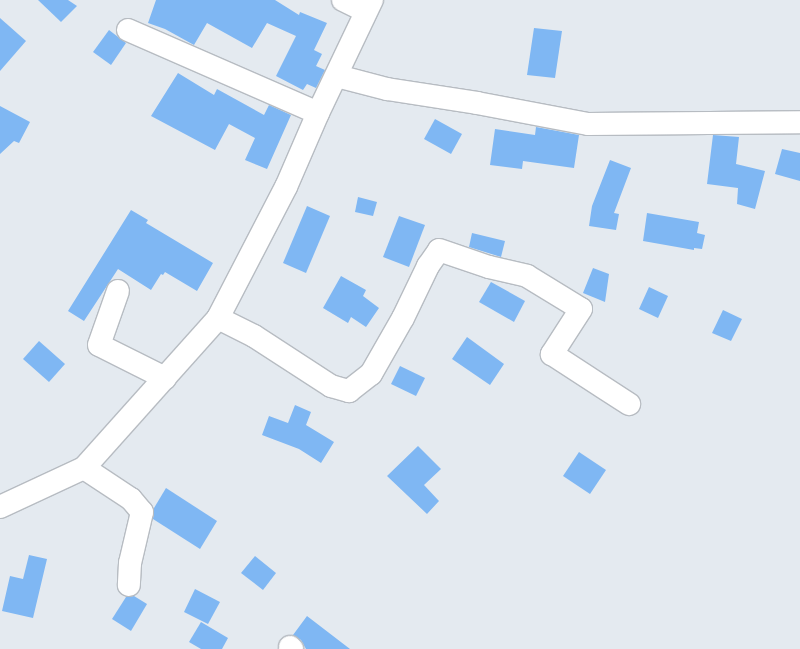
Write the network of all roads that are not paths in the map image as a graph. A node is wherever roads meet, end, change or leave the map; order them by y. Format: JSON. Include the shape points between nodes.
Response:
{"nodes":[{"id":1,"x":343,"y":0,"type":"edge"},
{"id":2,"x":369,"y":6,"type":"edge"},
{"id":3,"x":128,"y":30,"type":"dead end"},
{"id":4,"x":337,"y":76,"type":"junction"},
{"id":5,"x":318,"y":113,"type":"junction"},
{"id":6,"x":800,"y":122,"type":"edge"},
{"id":7,"x":118,"y":291,"type":"dead end"},
{"id":8,"x":218,"y":318,"type":"junction"},
{"id":9,"x":165,"y":378,"type":"junction"},
{"id":10,"x":629,"y":404,"type":"dead end"},
{"id":11,"x":84,"y":468,"type":"junction"},
{"id":12,"x":0,"y":507,"type":"edge"},
{"id":13,"x":129,"y":585,"type":"dead end"}],
"edges":[{"from":1,"to":2,"type":"street"},
{"from":2,"to":4,"type":"street"},
{"from":3,"to":5,"type":"street"},
{"from":4,"to":5,"type":"street"},
{"from":4,"to":6,"type":"street","via":[[387,89],[588,124]]},
{"from":5,"to":8,"type":"street","via":[[286,186]]},
{"from":7,"to":9,"type":"street","via":[[99,345]]},
{"from":8,"to":9,"type":"street"},
{"from":8,"to":10,"type":"street","via":[[254,336],[331,386],[349,391],[371,374],[439,250],[527,276],[581,309],[552,354]]},
{"from":9,"to":11,"type":"street"},
{"from":11,"to":12,"type":"street"},
{"from":11,"to":13,"type":"street","via":[[131,499],[142,512],[130,563]]}]}
